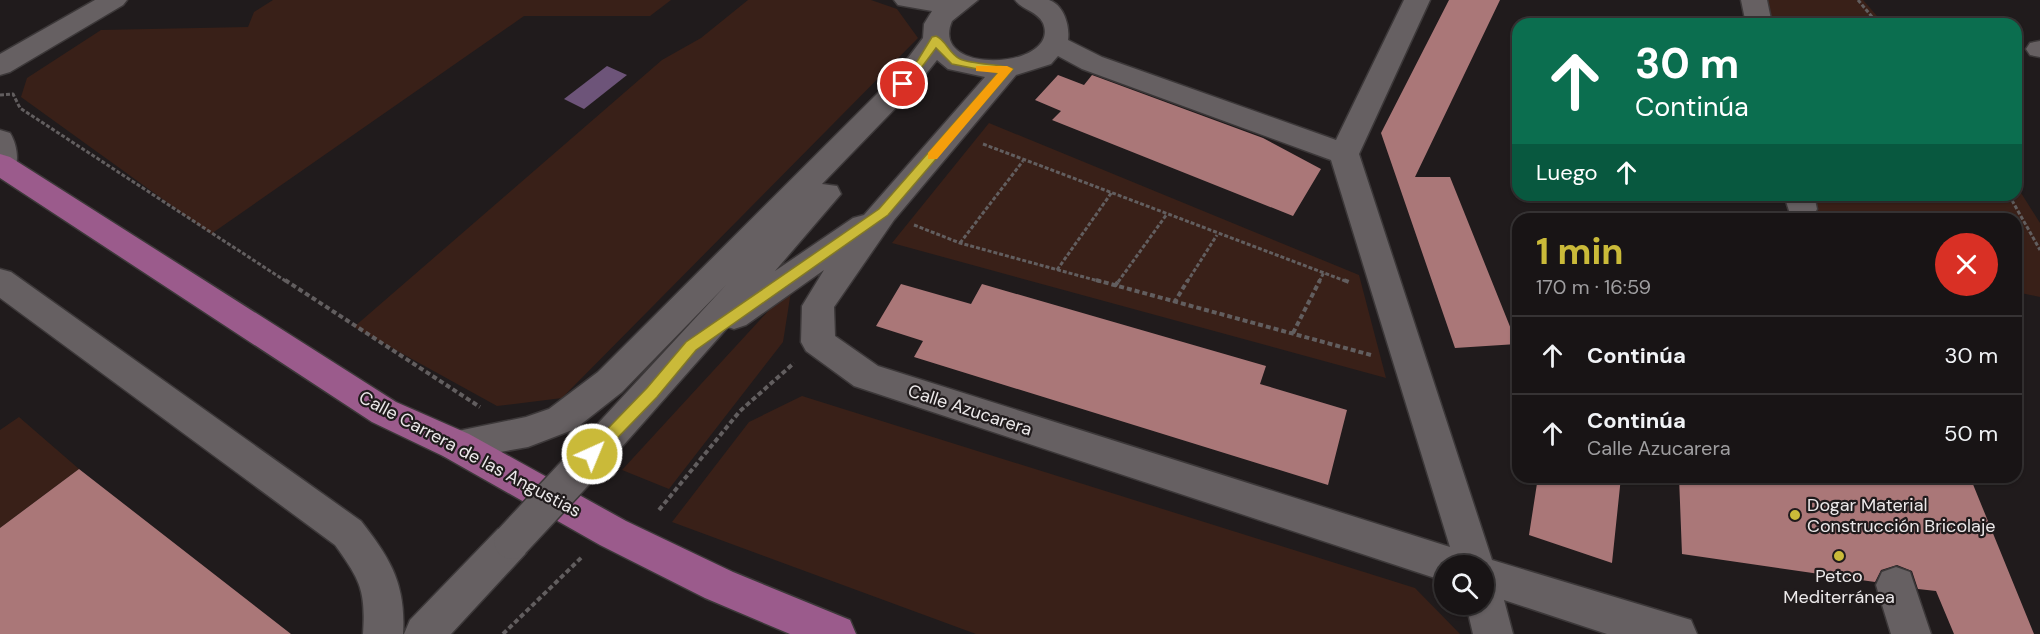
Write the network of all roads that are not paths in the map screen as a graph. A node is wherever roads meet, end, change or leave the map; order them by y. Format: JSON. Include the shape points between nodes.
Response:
{"nodes":[{"id":1,"x":114,"y":0,"type":"edge"},
{"id":2,"x":905,"y":0,"type":"edge"},
{"id":3,"x":1417,"y":0,"type":"edge"},
{"id":4,"x":1754,"y":0,"type":"edge"},
{"id":5,"x":1046,"y":4,"type":"edge"},
{"id":6,"x":947,"y":17,"type":"edge"},
{"id":7,"x":1758,"y":18,"type":"edge"},
{"id":8,"x":1045,"y":52,"type":"junction"},
{"id":9,"x":1,"y":69,"type":"edge"},
{"id":10,"x":1007,"y":69,"type":"junction"},
{"id":11,"x":903,"y":84,"type":"junction"},
{"id":12,"x":1344,"y":154,"type":"junction"},
{"id":13,"x":1,"y":157,"type":"edge"},
{"id":14,"x":883,"y":212,"type":"junction"},
{"id":15,"x":0,"y":281,"type":"edge"},
{"id":16,"x":691,"y":346,"type":"junction"},
{"id":17,"x":456,"y":445,"type":"junction"},
{"id":18,"x":1471,"y":555,"type":"edge"},
{"id":19,"x":1434,"y":560,"type":"edge"},
{"id":20,"x":1494,"y":578,"type":"edge"},
{"id":21,"x":1896,"y":585,"type":"dead end"},
{"id":22,"x":1488,"y":615,"type":"edge"},
{"id":23,"x":383,"y":634,"type":"edge"},
{"id":24,"x":424,"y":634,"type":"edge"},
{"id":25,"x":836,"y":634,"type":"edge"},
{"id":26,"x":1493,"y":634,"type":"edge"},
{"id":27,"x":1677,"y":634,"type":"edge"},
{"id":28,"x":1911,"y":634,"type":"edge"}],
"edges":[{"from":1,"to":9,"type":"street"},
{"from":2,"to":6,"type":"street"},
{"from":3,"to":12,"type":"street"},
{"from":4,"to":7,"type":"street"},
{"from":5,"to":8,"type":"street","via":[[1057,33]]},
{"from":6,"to":10,"type":"street","via":[[945,53],[956,61],[989,70]]},
{"from":6,"to":11,"type":"street","via":[[922,62]]},
{"from":8,"to":10,"type":"street"},
{"from":8,"to":12,"type":"street","via":[[1092,63]]},
{"from":10,"to":14,"type":"street"},
{"from":11,"to":16,"type":"street","via":[[850,169]]},
{"from":11,"to":17,"type":"street","via":[[610,382],[562,419],[528,432]]},
{"from":12,"to":18,"type":"street"},
{"from":13,"to":17,"type":"main road","name":"Calle Carrera de las Angustias","via":[[384,412]]},
{"from":14,"to":16,"type":"street"},
{"from":14,"to":19,"type":"street","name":"Calle Azucarera","via":[[818,306],[818,342],[866,376]]},
{"from":15,"to":23,"type":"street","via":[[348,533],[377,571],[386,603]]},
{"from":16,"to":24,"type":"street","bridge":true,"via":[[652,393]]},
{"from":17,"to":25,"type":"main road","name":"Calle Carrera de las Angustias","via":[[613,533],[719,585]]},
{"from":20,"to":27,"type":"street"},
{"from":21,"to":28,"type":"street"},
{"from":22,"to":26,"type":"street"}]}
